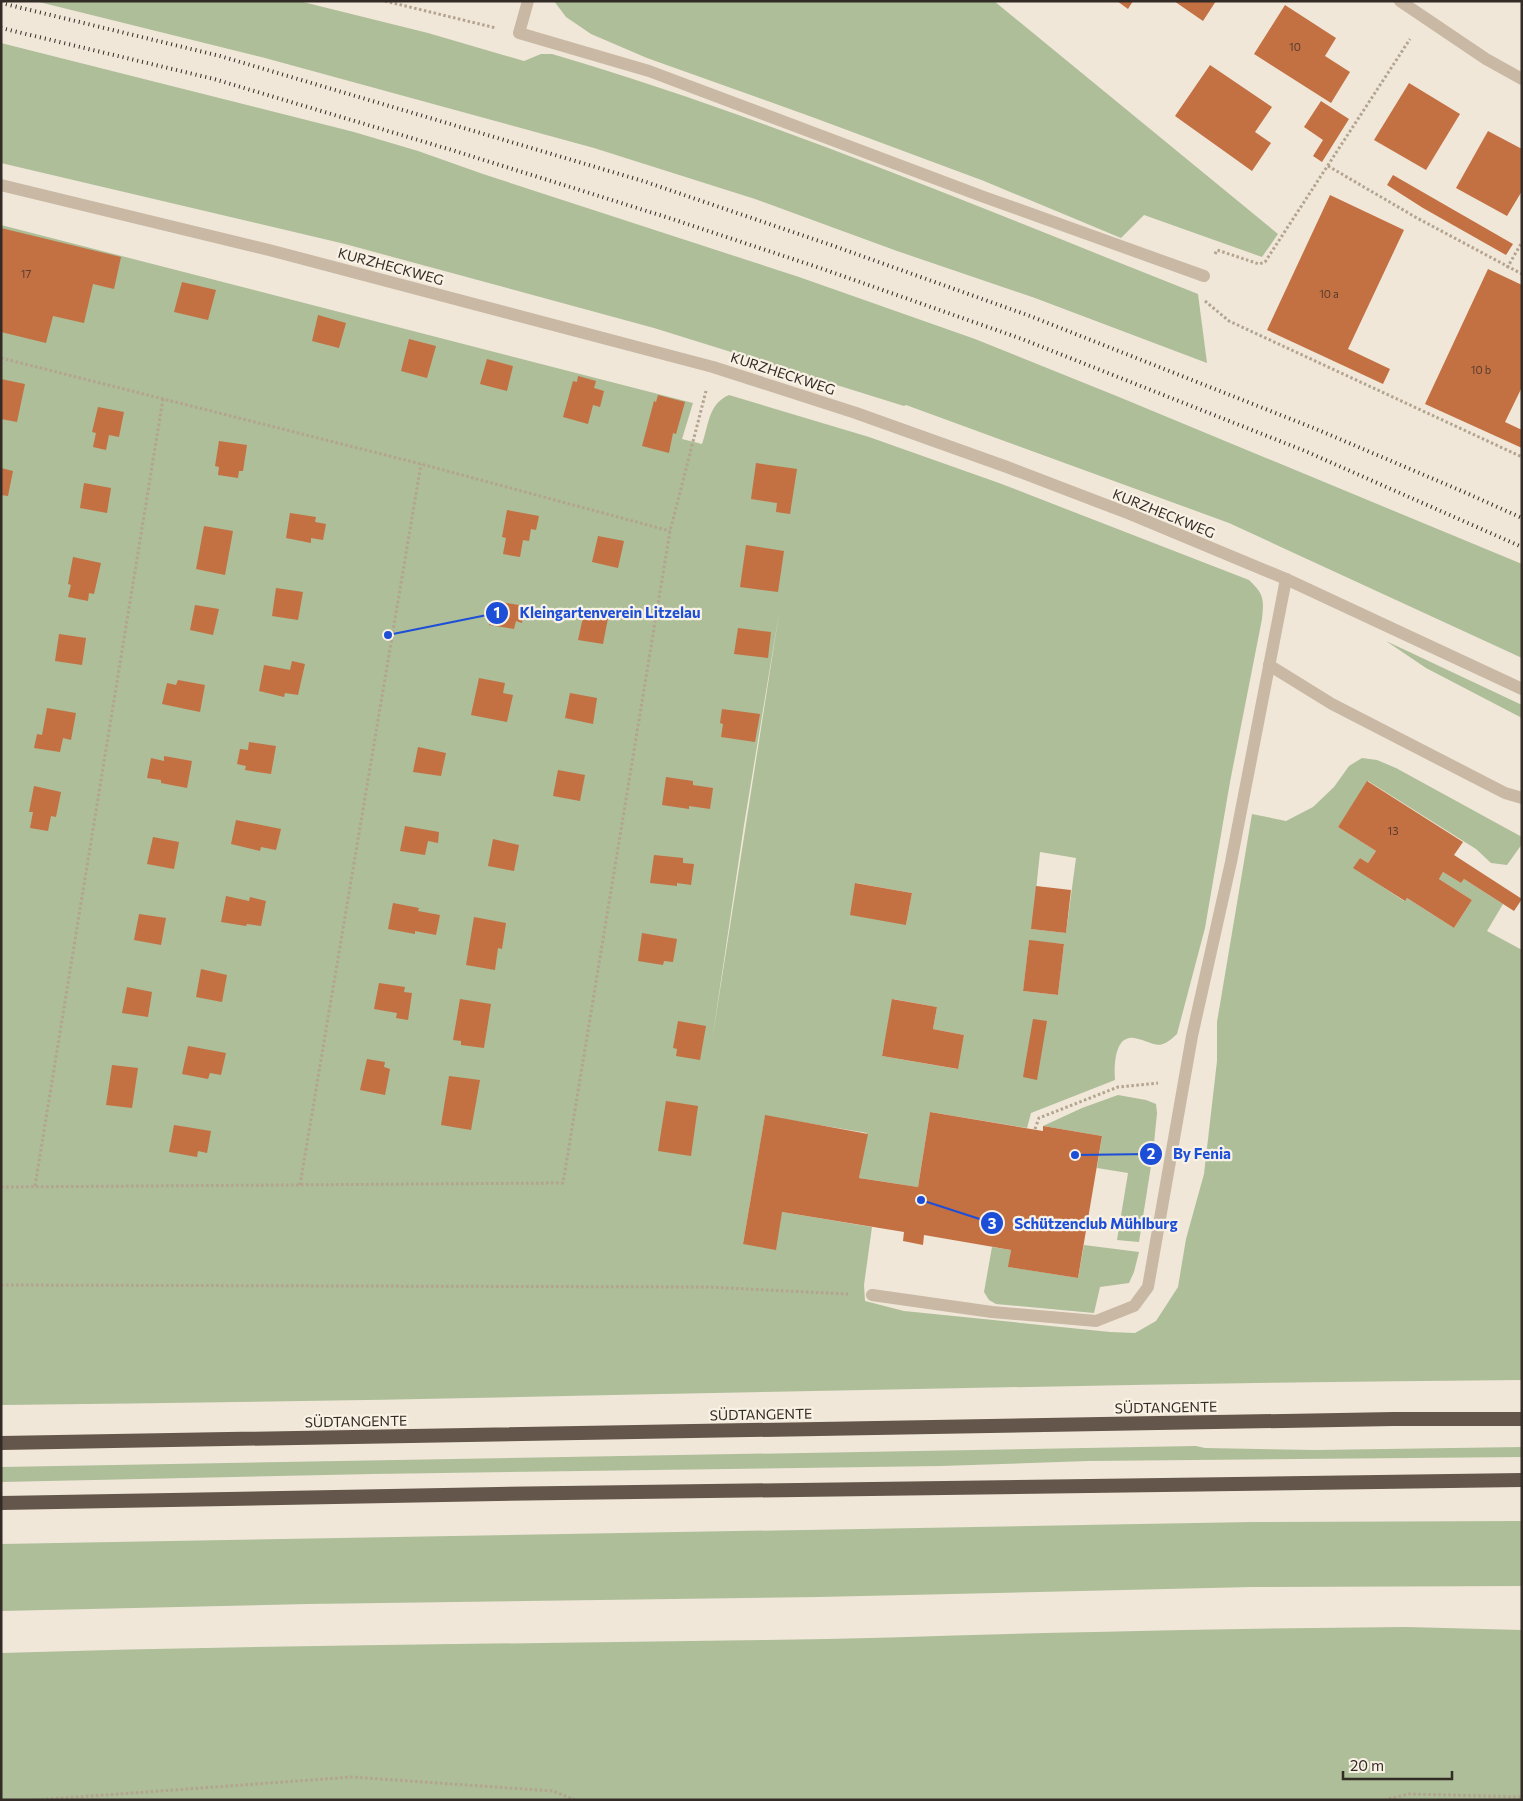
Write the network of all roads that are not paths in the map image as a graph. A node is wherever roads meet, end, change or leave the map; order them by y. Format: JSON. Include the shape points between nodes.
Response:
{"nodes":[{"id":1,"x":528,"y":1,"type":"edge"},
{"id":2,"x":1400,"y":1,"type":"edge"},
{"id":3,"x":1522,"y":80,"type":"edge"},
{"id":4,"x":1,"y":185,"type":"edge"},
{"id":5,"x":1204,"y":276,"type":"road end"},
{"id":6,"x":1286,"y":579,"type":"junction"},
{"id":7,"x":1269,"y":664,"type":"junction"},
{"id":8,"x":1522,"y":689,"type":"edge"},
{"id":9,"x":1522,"y":798,"type":"edge"},
{"id":10,"x":872,"y":1295,"type":"road end"},
{"id":11,"x":1522,"y":1419,"type":"edge"},
{"id":12,"x":1,"y":1443,"type":"edge"},
{"id":13,"x":1522,"y":1480,"type":"edge"},
{"id":14,"x":1,"y":1503,"type":"edge"}],
"edges":[{"from":1,"to":5,"type":"street","via":[[519,33],[649,71]]},
{"from":2,"to":3,"type":"street"},
{"from":4,"to":6,"type":"street","name":"KURZHECKWEG","via":[[269,250],[713,367],[1007,467]]},
{"from":6,"to":7,"type":"street"},
{"from":6,"to":8,"type":"street","name":"KURZHECKWEG"},
{"from":7,"to":9,"type":"street","via":[[1332,704],[1505,793]]},
{"from":7,"to":10,"type":"street","via":[[1231,862],[1192,1036],[1148,1287],[1134,1306],[1096,1321],[992,1312]]},
{"from":11,"to":12,"type":"highway","name":"SÜDTANGENTE"},
{"from":13,"to":14,"type":"highway"}]}
